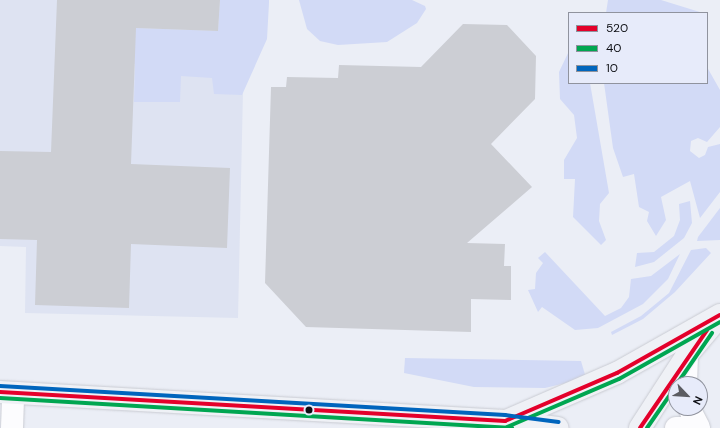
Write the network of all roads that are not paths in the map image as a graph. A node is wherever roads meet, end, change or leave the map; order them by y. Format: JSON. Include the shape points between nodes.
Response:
{"nodes":[{"id":1,"x":720,"y":315,"type":"edge"},
{"id":2,"x":688,"y":355,"type":"junction"},
{"id":3,"x":687,"y":376,"type":"edge"},
{"id":4,"x":7,"y":393,"type":"edge"},
{"id":5,"x":693,"y":416,"type":"edge"},
{"id":6,"x":505,"y":421,"type":"junction"},
{"id":7,"x":430,"y":424,"type":"edge"},
{"id":8,"x":12,"y":428,"type":"edge"},
{"id":9,"x":453,"y":428,"type":"edge"},
{"id":10,"x":558,"y":428,"type":"edge"},
{"id":11,"x":640,"y":428,"type":"edge"},
{"id":12,"x":676,"y":428,"type":"edge"},
{"id":13,"x":687,"y":428,"type":"edge"},
{"id":14,"x":699,"y":428,"type":"edge"}],
"edges":[{"from":1,"to":2,"type":"main road"},
{"from":1,"to":6,"type":"main road","via":[[617,373]]},
{"from":2,"to":3,"type":"street"},
{"from":2,"to":11,"type":"main road"},
{"from":4,"to":7,"type":"main road"},
{"from":4,"to":8,"type":"street"},
{"from":5,"to":14,"type":"street"},
{"from":6,"to":7,"type":"main road"},
{"from":6,"to":10,"type":"main road"},
{"from":7,"to":9,"type":"main road"},
{"from":12,"to":13,"type":"street"}]}
